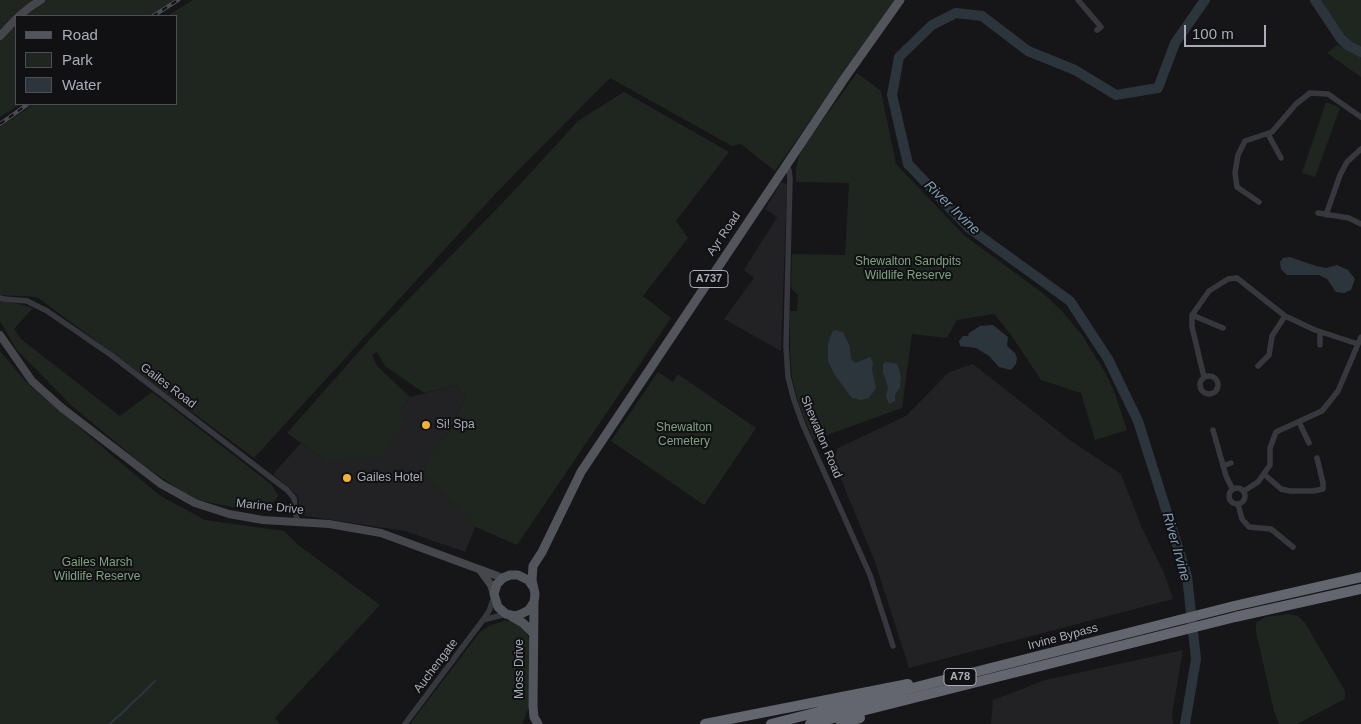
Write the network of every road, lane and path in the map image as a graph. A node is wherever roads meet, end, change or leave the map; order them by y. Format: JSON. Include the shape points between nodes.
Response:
{"nodes":[{"id":1,"x":41,"y":0,"type":"edge"},
{"id":2,"x":900,"y":0,"type":"edge"},
{"id":3,"x":1078,"y":0,"type":"edge"},
{"id":4,"x":20,"y":15,"type":"edge"},
{"id":5,"x":15,"y":20,"type":"edge"},
{"id":6,"x":1097,"y":30,"type":"dead end"},
{"id":7,"x":0,"y":36,"type":"edge"},
{"id":8,"x":1361,"y":117,"type":"edge"},
{"id":9,"x":1268,"y":134,"type":"junction"},
{"id":10,"x":1361,"y":149,"type":"edge"},
{"id":11,"x":1281,"y":158,"type":"dead end"},
{"id":12,"x":785,"y":165,"type":"junction"},
{"id":13,"x":1259,"y":202,"type":"dead end"},
{"id":14,"x":1318,"y":213,"type":"dead end"},
{"id":15,"x":1326,"y":215,"type":"junction"},
{"id":16,"x":1361,"y":224,"type":"edge"},
{"id":17,"x":0,"y":298,"type":"edge"},
{"id":18,"x":1192,"y":315,"type":"junction"},
{"id":19,"x":1284,"y":316,"type":"junction"},
{"id":20,"x":1223,"y":328,"type":"dead end"},
{"id":21,"x":1320,"y":332,"type":"junction"},
{"id":22,"x":0,"y":335,"type":"edge"},
{"id":23,"x":1361,"y":337,"type":"edge"},
{"id":24,"x":1358,"y":344,"type":"junction"},
{"id":25,"x":1320,"y":345,"type":"dead end"},
{"id":26,"x":1258,"y":366,"type":"dead end"},
{"id":27,"x":1204,"y":377,"type":"dead end"},
{"id":28,"x":1299,"y":422,"type":"junction"},
{"id":29,"x":1213,"y":430,"type":"dead end"},
{"id":30,"x":1309,"y":444,"type":"dead end"},
{"id":31,"x":1317,"y":458,"type":"dead end"},
{"id":32,"x":1232,"y":463,"type":"dead end"},
{"id":33,"x":1223,"y":466,"type":"junction"},
{"id":34,"x":1264,"y":474,"type":"junction"},
{"id":35,"x":1232,"y":488,"type":"junction"},
{"id":36,"x":1244,"y":491,"type":"junction"},
{"id":37,"x":1238,"y":504,"type":"junction"},
{"id":38,"x":297,"y":522,"type":"junction"},
{"id":39,"x":1293,"y":547,"type":"dead end"},
{"id":40,"x":533,"y":566,"type":"junction"},
{"id":41,"x":477,"y":568,"type":"junction"},
{"id":42,"x":506,"y":577,"type":"junction"},
{"id":43,"x":1361,"y":577,"type":"edge"},
{"id":44,"x":533,"y":587,"type":"junction"},
{"id":45,"x":1361,"y":589,"type":"edge"},
{"id":46,"x":494,"y":595,"type":"junction"},
{"id":47,"x":534,"y":602,"type":"junction"},
{"id":48,"x":507,"y":614,"type":"junction"},
{"id":49,"x":483,"y":620,"type":"junction"},
{"id":50,"x":532,"y":632,"type":"junction"},
{"id":51,"x":1148,"y":633,"type":"junction"},
{"id":52,"x":894,"y":646,"type":"dead end"},
{"id":53,"x":1004,"y":666,"type":"junction"},
{"id":54,"x":949,"y":689,"type":"junction"},
{"id":55,"x":533,"y":706,"type":"junction"},
{"id":56,"x":405,"y":724,"type":"edge"},
{"id":57,"x":527,"y":724,"type":"edge"},
{"id":58,"x":538,"y":724,"type":"edge"},
{"id":59,"x":705,"y":724,"type":"edge"},
{"id":60,"x":771,"y":724,"type":"edge"},
{"id":61,"x":810,"y":724,"type":"edge"},
{"id":62,"x":841,"y":724,"type":"edge"}],
"edges":[{"from":1,"to":4,"type":"street"},
{"from":2,"to":12,"type":"main road","name":"Ayr Road","number":"A737"},
{"from":3,"to":6,"type":"street","via":[[1101,27]]},
{"from":5,"to":7,"type":"street"},
{"from":8,"to":9,"type":"street","via":[[1328,94],[1310,93]]},
{"from":9,"to":11,"type":"street"},
{"from":9,"to":13,"type":"street","via":[[1245,141],[1234,173],[1237,187]]},
{"from":10,"to":15,"type":"street","via":[[1347,162],[1340,175]]},
{"from":12,"to":40,"type":"main road","name":"Ayr Road","number":"A737","via":[[581,472]]},
{"from":12,"to":52,"type":"street","name":"Shewalton Road","via":[[790,178],[788,377],[803,425],[870,576]]},
{"from":14,"to":15,"type":"street"},
{"from":15,"to":16,"type":"street","via":[[1349,218]]},
{"from":17,"to":38,"type":"street","name":"Gailes Road","via":[[27,301],[47,311],[119,361],[287,490],[294,498]]},
{"from":18,"to":19,"type":"street","via":[[1209,291],[1228,279],[1237,278]]},
{"from":18,"to":20,"type":"street"},
{"from":18,"to":27,"type":"street"},
{"from":19,"to":21,"type":"street"},
{"from":19,"to":26,"type":"street","via":[[1272,336],[1269,355]]},
{"from":21,"to":24,"type":"street"},
{"from":21,"to":25,"type":"street"},
{"from":22,"to":38,"type":"street","name":"Marine Drive","via":[[32,381],[160,484],[195,503],[229,514]]},
{"from":23,"to":24,"type":"street"},
{"from":24,"to":28,"type":"street","via":[[1338,391],[1322,411]]},
{"from":28,"to":30,"type":"street"},
{"from":28,"to":34,"type":"street","via":[[1276,432],[1270,448],[1270,465]]},
{"from":29,"to":33,"type":"street"},
{"from":31,"to":34,"type":"street","via":[[1323,489],[1280,489]]},
{"from":32,"to":33,"type":"street"},
{"from":33,"to":35,"type":"street"},
{"from":34,"to":36,"type":"street"},
{"from":35,"to":36,"type":"street"},
{"from":35,"to":37,"type":"street","via":[[1229,499]]},
{"from":36,"to":37,"type":"street","via":[[1245,498]]},
{"from":37,"to":39,"type":"street","via":[[1242,519],[1249,527],[1271,529]]},
{"from":38,"to":41,"type":"street","name":"Marine Drive","via":[[329,524],[381,534]]},
{"from":40,"to":42,"type":"main road"},
{"from":40,"to":44,"type":"main road"},
{"from":41,"to":42,"type":"street","name":"Marine Drive"},
{"from":41,"to":46,"type":"street","via":[[486,576]]},
{"from":42,"to":44,"type":"main road","via":[[525,577]]},
{"from":42,"to":46,"type":"main road","via":[[497,584]]},
{"from":43,"to":51,"type":"highway","name":"Irvine Bypass","number":"A78","via":[[1234,606]]},
{"from":44,"to":47,"type":"main road"},
{"from":45,"to":51,"type":"highway","name":"Irvine Bypass","number":"A78"},
{"from":46,"to":48,"type":"main road","via":[[498,607]]},
{"from":46,"to":49,"type":"street","name":"Auchengate"},
{"from":47,"to":48,"type":"main road","via":[[521,614]]},
{"from":47,"to":50,"type":"main road","name":"Moss Drive"},
{"from":48,"to":49,"type":"street"},
{"from":48,"to":50,"type":"main road","name":"Moss Drive","via":[[523,622]]},
{"from":49,"to":56,"type":"street","name":"Auchengate"},
{"from":50,"to":55,"type":"main road","name":"Moss Drive"},
{"from":51,"to":53,"type":"highway","name":"Irvine Bypass","number":"A78"},
{"from":51,"to":54,"type":"highway","name":"Irvine Bypass","number":"A78"},
{"from":53,"to":59,"type":"highway"},
{"from":53,"to":60,"type":"highway","name":"Irvine Bypass","number":"A78"},
{"from":54,"to":61,"type":"highway","name":"Irvine Bypass","number":"A78"},
{"from":54,"to":62,"type":"highway"},
{"from":55,"to":57,"type":"main road","name":"Moss Drive"},
{"from":55,"to":58,"type":"main road","name":"Moss Drive"}]}
